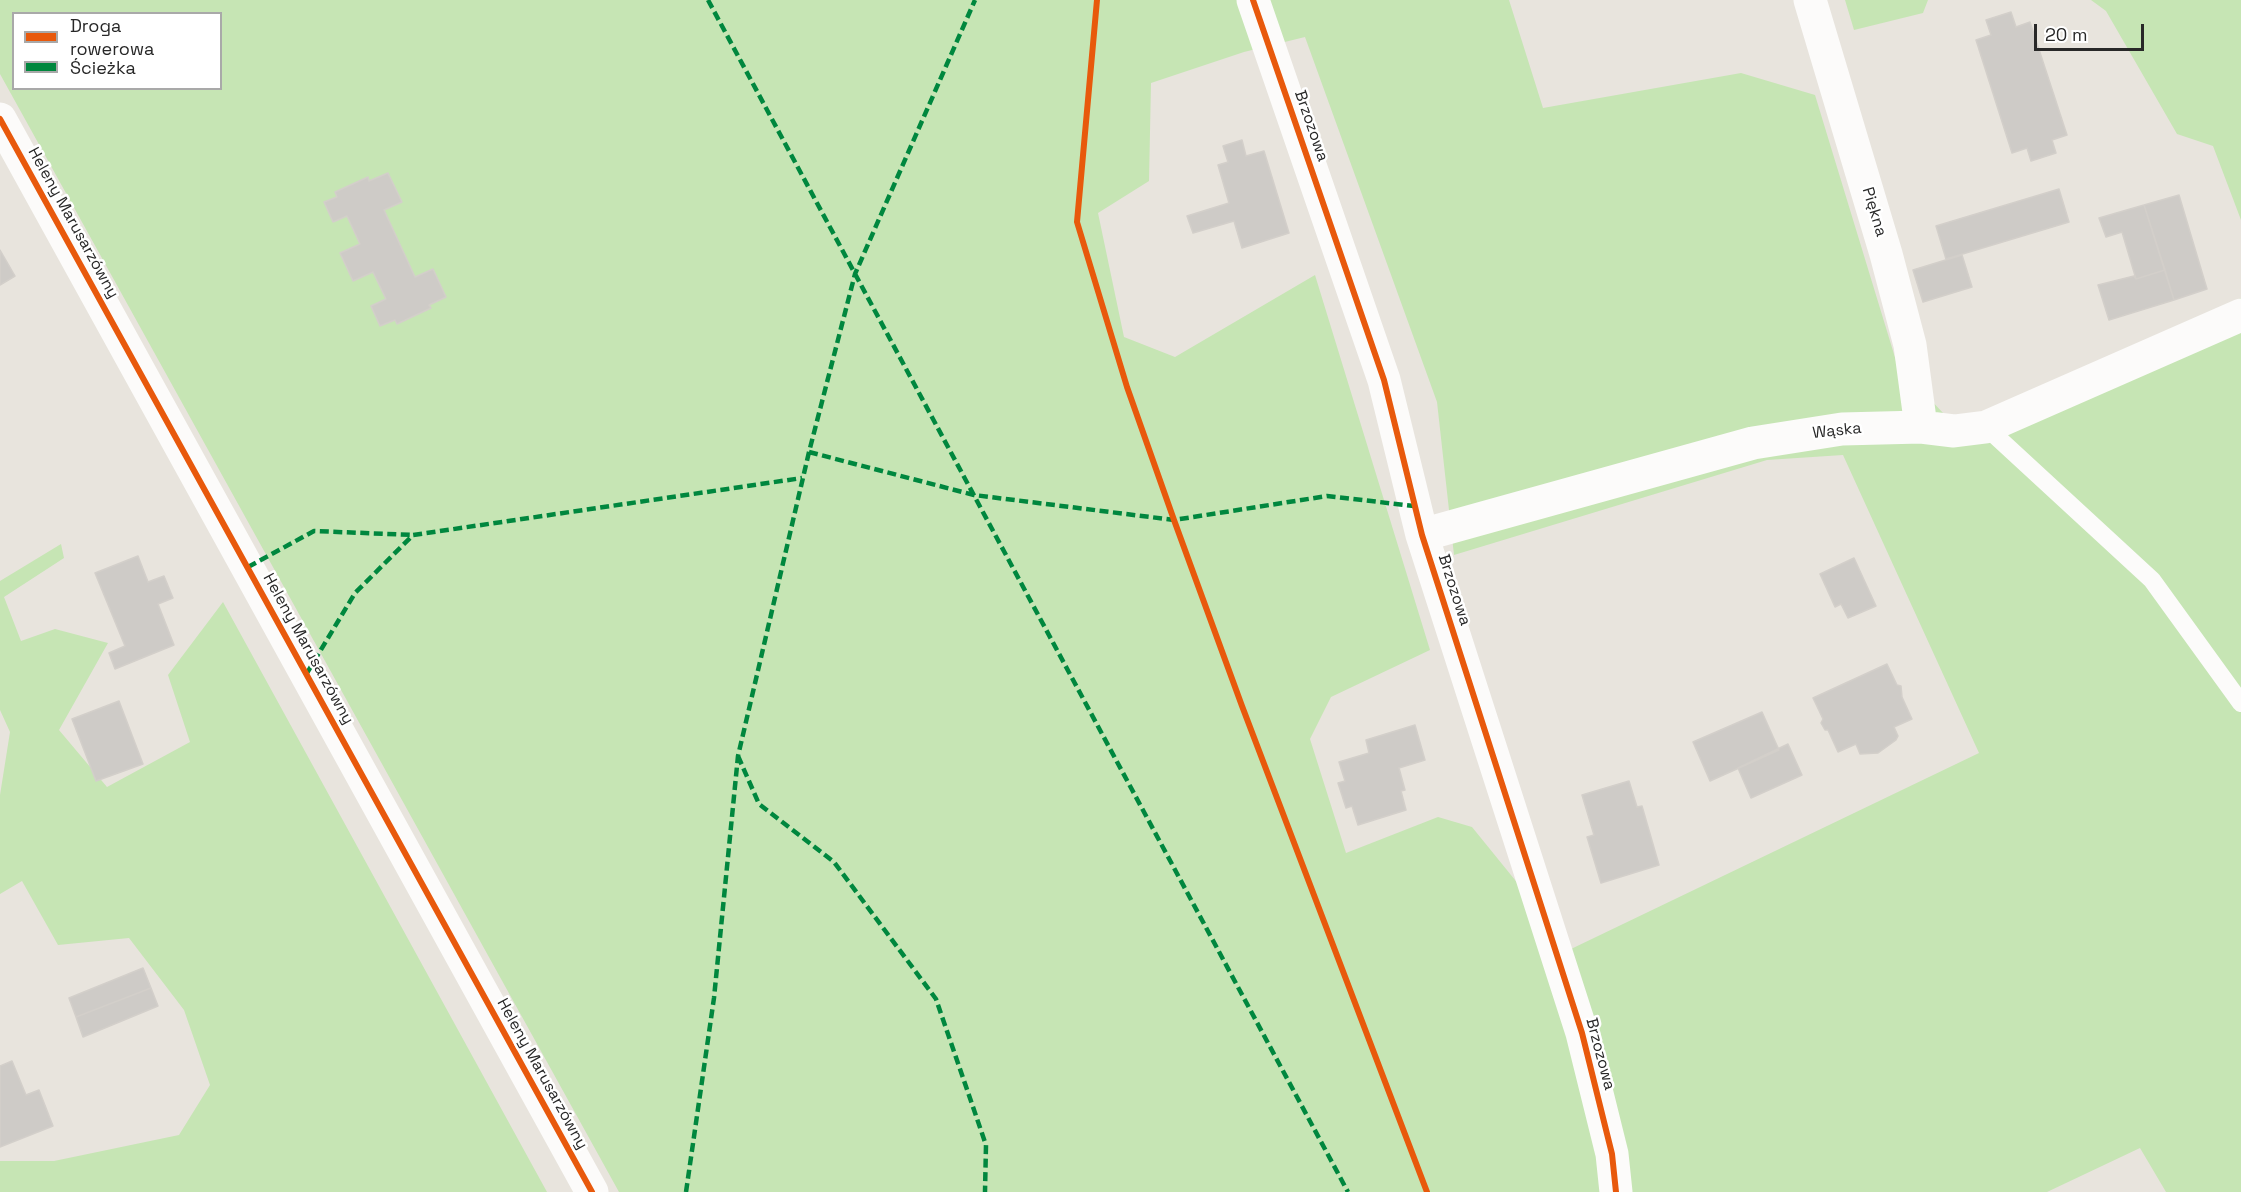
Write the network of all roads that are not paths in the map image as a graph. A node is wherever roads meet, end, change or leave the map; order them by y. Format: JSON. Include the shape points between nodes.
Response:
{"nodes":[{"id":1,"x":1253,"y":0,"type":"edge"},
{"id":2,"x":1810,"y":0,"type":"edge"},
{"id":3,"x":0,"y":119,"type":"edge"},
{"id":4,"x":2241,"y":315,"type":"edge"},
{"id":5,"x":1921,"y":427,"type":"junction"},
{"id":6,"x":1986,"y":427,"type":"junction"},
{"id":7,"x":1422,"y":535,"type":"junction"},
{"id":8,"x":2241,"y":703,"type":"edge"},
{"id":9,"x":592,"y":1192,"type":"edge"},
{"id":10,"x":1616,"y":1192,"type":"edge"}],
"edges":[{"from":1,"to":7,"type":"street","name":"Brzozowa","via":[[1384,380]]},
{"from":2,"to":5,"type":"street","name":"Piękna","via":[[1911,345]]},
{"from":3,"to":9,"type":"street","name":"Heleny Marusarzówny"},
{"from":4,"to":6,"type":"street","name":"Wąska"},
{"from":5,"to":6,"type":"street","name":"Wąska","via":[[1954,431]]},
{"from":5,"to":7,"type":"street","name":"Wąska","via":[[1842,429],[1753,443]]},
{"from":6,"to":8,"type":"lane","via":[[2152,580]]},
{"from":7,"to":10,"type":"street","name":"Brzozowa","via":[[1582,1033],[1612,1154]]}]}
